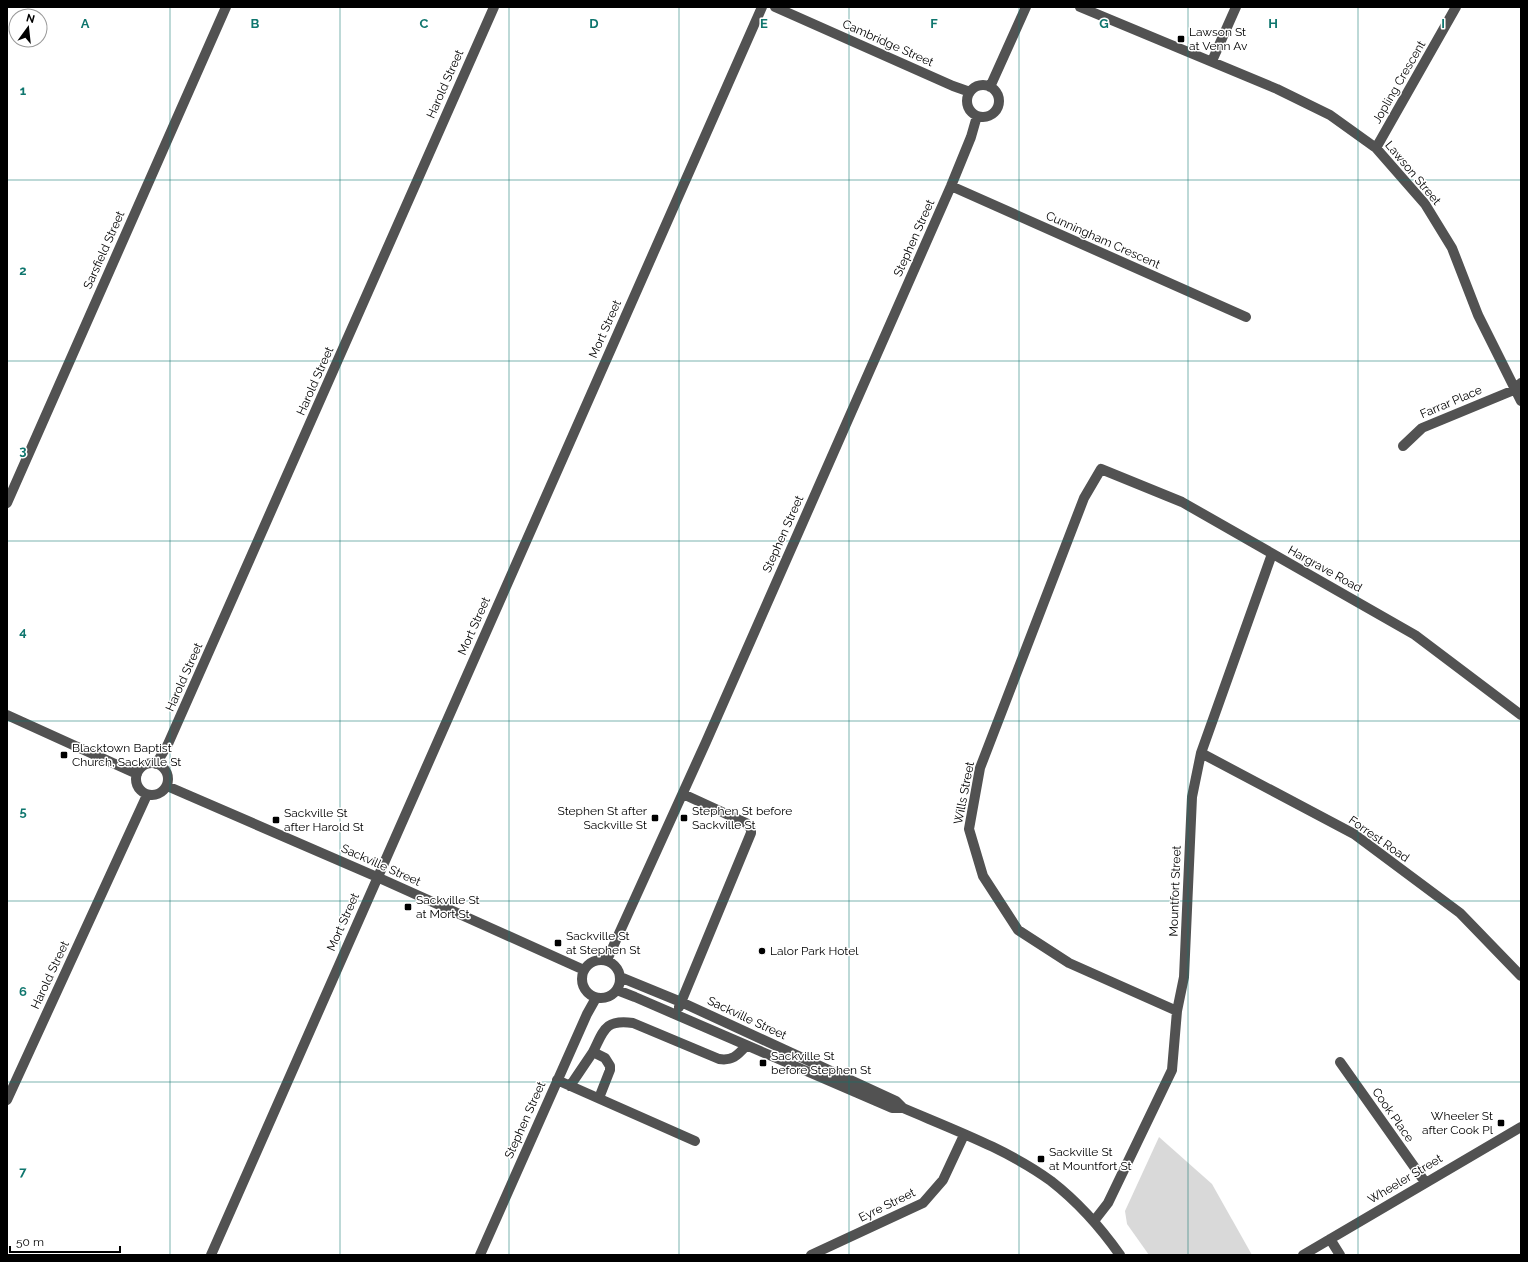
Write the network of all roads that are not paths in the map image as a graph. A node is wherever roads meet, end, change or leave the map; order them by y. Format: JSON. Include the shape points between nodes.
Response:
{"nodes":[{"id":1,"x":226,"y":7,"type":"edge"},
{"id":2,"x":494,"y":7,"type":"edge"},
{"id":3,"x":762,"y":7,"type":"edge"},
{"id":4,"x":774,"y":7,"type":"edge"},
{"id":5,"x":1026,"y":7,"type":"edge"},
{"id":6,"x":1080,"y":7,"type":"edge"},
{"id":7,"x":1236,"y":7,"type":"edge"},
{"id":8,"x":1456,"y":7,"type":"edge"},
{"id":9,"x":1212,"y":61,"type":"junction"},
{"id":10,"x":990,"y":88,"type":"junction"},
{"id":11,"x":970,"y":92,"type":"junction"},
{"id":12,"x":977,"y":116,"type":"junction"},
{"id":13,"x":1376,"y":148,"type":"junction"},
{"id":14,"x":951,"y":186,"type":"junction"},
{"id":15,"x":1246,"y":317,"type":"dead end"},
{"id":16,"x":1518,"y":386,"type":"edge"},
{"id":17,"x":1521,"y":401,"type":"edge"},
{"id":18,"x":1403,"y":446,"type":"dead end"},
{"id":19,"x":1102,"y":469,"type":"joint"},
{"id":20,"x":7,"y":503,"type":"edge"},
{"id":21,"x":1272,"y":554,"type":"junction"},
{"id":22,"x":7,"y":715,"type":"edge"},
{"id":23,"x":1521,"y":716,"type":"edge"},
{"id":24,"x":1201,"y":753,"type":"junction"},
{"id":25,"x":156,"y":764,"type":"junction"},
{"id":26,"x":136,"y":774,"type":"junction"},
{"id":27,"x":167,"y":786,"type":"junction"},
{"id":28,"x":683,"y":794,"type":"junction"},
{"id":29,"x":147,"y":795,"type":"junction"},
{"id":30,"x":378,"y":877,"type":"junction"},
{"id":31,"x":607,"y":960,"type":"junction"},
{"id":32,"x":584,"y":970,"type":"junction"},
{"id":33,"x":1521,"y":976,"type":"edge"},
{"id":34,"x":620,"y":977,"type":"junction"},
{"id":35,"x":617,"y":990,"type":"junction"},
{"id":36,"x":596,"y":998,"type":"junction"},
{"id":37,"x":681,"y":1002,"type":"junction"},
{"id":38,"x":1177,"y":1011,"type":"junction"},
{"id":39,"x":676,"y":1014,"type":"junction"},
{"id":40,"x":746,"y":1046,"type":"junction"},
{"id":41,"x":593,"y":1052,"type":"junction"},
{"id":42,"x":1340,"y":1062,"type":"dead end"},
{"id":43,"x":557,"y":1080,"type":"junction"},
{"id":44,"x":570,"y":1086,"type":"junction"},
{"id":45,"x":599,"y":1098,"type":"junction"},
{"id":46,"x":7,"y":1100,"type":"edge"},
{"id":47,"x":903,"y":1108,"type":"junction"},
{"id":48,"x":1521,"y":1127,"type":"edge"},
{"id":49,"x":964,"y":1135,"type":"junction"},
{"id":50,"x":695,"y":1141,"type":"dead end"},
{"id":51,"x":1426,"y":1182,"type":"junction"},
{"id":52,"x":1094,"y":1221,"type":"junction"},
{"id":53,"x":1330,"y":1239,"type":"junction"},
{"id":54,"x":211,"y":1255,"type":"edge"},
{"id":55,"x":480,"y":1255,"type":"edge"},
{"id":56,"x":811,"y":1255,"type":"edge"},
{"id":57,"x":1120,"y":1255,"type":"edge"},
{"id":58,"x":1303,"y":1255,"type":"edge"},
{"id":59,"x":1340,"y":1255,"type":"edge"}],
"edges":[{"from":1,"to":20,"type":"street","name":"Sarsfield Street"},
{"from":2,"to":25,"type":"street","name":"Harold Street","via":[[168,744]]},
{"from":3,"to":30,"type":"street","name":"Mort Street"},
{"from":4,"to":11,"type":"street","name":"Cambridge Street"},
{"from":5,"to":10,"type":"street"},
{"from":6,"to":9,"type":"street","name":"Lawson Street"},
{"from":7,"to":9,"type":"street"},
{"from":8,"to":13,"type":"street","name":"Jopling Crescent"},
{"from":9,"to":13,"type":"street","name":"Lawson Street","via":[[1330,115]]},
{"from":10,"to":11,"type":"street","via":[[980,86]]},
{"from":10,"to":12,"type":"street","via":[[999,97],[998,107],[992,115]]},
{"from":11,"to":12,"type":"street","via":[[968,106]]},
{"from":12,"to":14,"type":"street","name":"Stephen Street"},
{"from":13,"to":16,"type":"street","name":"Lawson Street","via":[[1424,204],[1452,248],[1478,315]]},
{"from":14,"to":15,"type":"street","name":"Cunningham Crescent"},
{"from":14,"to":28,"type":"street","name":"Stephen Street"},
{"from":16,"to":17,"type":"street","name":"Lawson Street"},
{"from":16,"to":18,"type":"street","name":"Farrar Place","via":[[1422,428]]},
{"from":19,"to":21,"type":"street","name":"Hargrave Road","via":[[1182,502]]},
{"from":19,"to":38,"type":"street","name":"Wills Street","via":[[1084,498],[980,768],[969,829],[983,876],[1018,930],[1069,963]]},
{"from":21,"to":23,"type":"street","name":"Hargrave Road","via":[[1415,635]]},
{"from":21,"to":24,"type":"street","name":"Mountfort Street"},
{"from":22,"to":26,"type":"street"},
{"from":24,"to":33,"type":"street","name":"Forrest Road","via":[[1354,834],[1460,913]]},
{"from":24,"to":38,"type":"street","name":"Mountfort Street","via":[[1192,797],[1184,977]]},
{"from":25,"to":26,"type":"street","via":[[142,766]]},
{"from":25,"to":27,"type":"street","via":[[167,773]]},
{"from":26,"to":29,"type":"street","via":[[138,789]]},
{"from":27,"to":29,"type":"street","via":[[160,793]]},
{"from":27,"to":30,"type":"street","name":"Sackville Street"},
{"from":28,"to":31,"type":"street","name":"Stephen Street"},
{"from":28,"to":37,"type":"street","via":[[746,823],[751,833]]},
{"from":29,"to":46,"type":"street","name":"Harold Street"},
{"from":30,"to":32,"type":"street","name":"Sackville Street"},
{"from":30,"to":54,"type":"street","name":"Mort Street"},
{"from":31,"to":32,"type":"street","via":[[591,962]]},
{"from":31,"to":34,"type":"street","via":[[616,967]]},
{"from":32,"to":36,"type":"street","via":[[583,987]]},
{"from":34,"to":35,"type":"street"},
{"from":34,"to":37,"type":"street","name":"Sackville Street"},
{"from":35,"to":36,"type":"street","via":[[608,997]]},
{"from":35,"to":39,"type":"street","name":"Sackville Street"},
{"from":36,"to":43,"type":"street","name":"Stephen Street"},
{"from":37,"to":39,"type":"street"},
{"from":37,"to":47,"type":"street","name":"Sackville Street","via":[[896,1101]]},
{"from":38,"to":52,"type":"street","name":"Mountfort Street","via":[[1172,1070],[1108,1203]]},
{"from":39,"to":40,"type":"street","name":"Sackville Street"},
{"from":40,"to":41,"type":"street","via":[[732,1059],[719,1059],[633,1023],[621,1022],[612,1023],[605,1029]]},
{"from":40,"to":47,"type":"street","name":"Sackville Street","via":[[892,1108]]},
{"from":41,"to":44,"type":"street"},
{"from":41,"to":45,"type":"street","via":[[605,1058],[610,1066]]},
{"from":42,"to":51,"type":"street","name":"Cook Place"},
{"from":43,"to":44,"type":"street"},
{"from":43,"to":55,"type":"street","name":"Stephen Street"},
{"from":44,"to":45,"type":"street"},
{"from":45,"to":50,"type":"street"},
{"from":47,"to":49,"type":"street","name":"Sackville Street"},
{"from":48,"to":51,"type":"street","name":"Wheeler Street"},
{"from":49,"to":52,"type":"street","name":"Sackville Street","via":[[1016,1159],[1038,1173],[1062,1190]]},
{"from":49,"to":56,"type":"street","name":"Eyre Street","via":[[943,1180],[923,1203]]},
{"from":51,"to":53,"type":"street","name":"Wheeler Street"},
{"from":52,"to":57,"type":"street","name":"Sackville Street"},
{"from":53,"to":58,"type":"street","name":"Wheeler Street"},
{"from":53,"to":59,"type":"street"}]}
